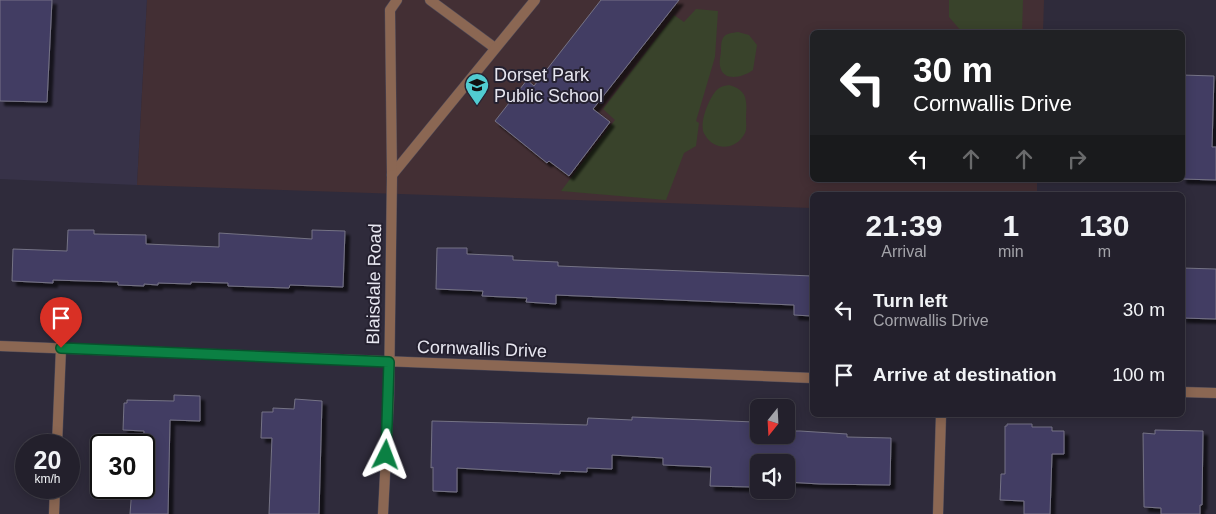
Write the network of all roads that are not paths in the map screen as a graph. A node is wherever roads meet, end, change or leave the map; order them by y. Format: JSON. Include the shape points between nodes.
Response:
{"nodes":[{"id":1,"x":397,"y":0,"type":"edge"},
{"id":2,"x":430,"y":0,"type":"edge"},
{"id":3,"x":535,"y":0,"type":"edge"},
{"id":4,"x":495,"y":48,"type":"junction"},
{"id":5,"x":392,"y":175,"type":"junction"},
{"id":6,"x":0,"y":346,"type":"edge"},
{"id":7,"x":61,"y":348,"type":"junction"},
{"id":8,"x":389,"y":362,"type":"junction"},
{"id":9,"x":810,"y":378,"type":"edge"},
{"id":10,"x":1185,"y":392,"type":"edge"},
{"id":11,"x":1216,"y":393,"type":"edge"},
{"id":12,"x":941,"y":417,"type":"edge"},
{"id":13,"x":57,"y":434,"type":"edge"},
{"id":14,"x":55,"y":499,"type":"edge"},
{"id":15,"x":54,"y":514,"type":"edge"},
{"id":16,"x":384,"y":514,"type":"edge"},
{"id":17,"x":938,"y":514,"type":"edge"}],
"edges":[{"from":1,"to":5,"type":"street","name":"Blaisdale Road","via":[[390,10]]},
{"from":2,"to":4,"type":"street"},
{"from":3,"to":4,"type":"street"},
{"from":4,"to":5,"type":"street"},
{"from":5,"to":8,"type":"street","name":"Blaisdale Road"},
{"from":6,"to":7,"type":"street","name":"Cornwallis Drive"},
{"from":7,"to":8,"type":"street","name":"Cornwallis Drive"},
{"from":7,"to":13,"type":"street"},
{"from":8,"to":9,"type":"street","name":"Cornwallis Drive"},
{"from":8,"to":16,"type":"street","name":"Blaisdale Road"},
{"from":10,"to":11,"type":"street"},
{"from":12,"to":17,"type":"street"},
{"from":14,"to":15,"type":"street"}]}
